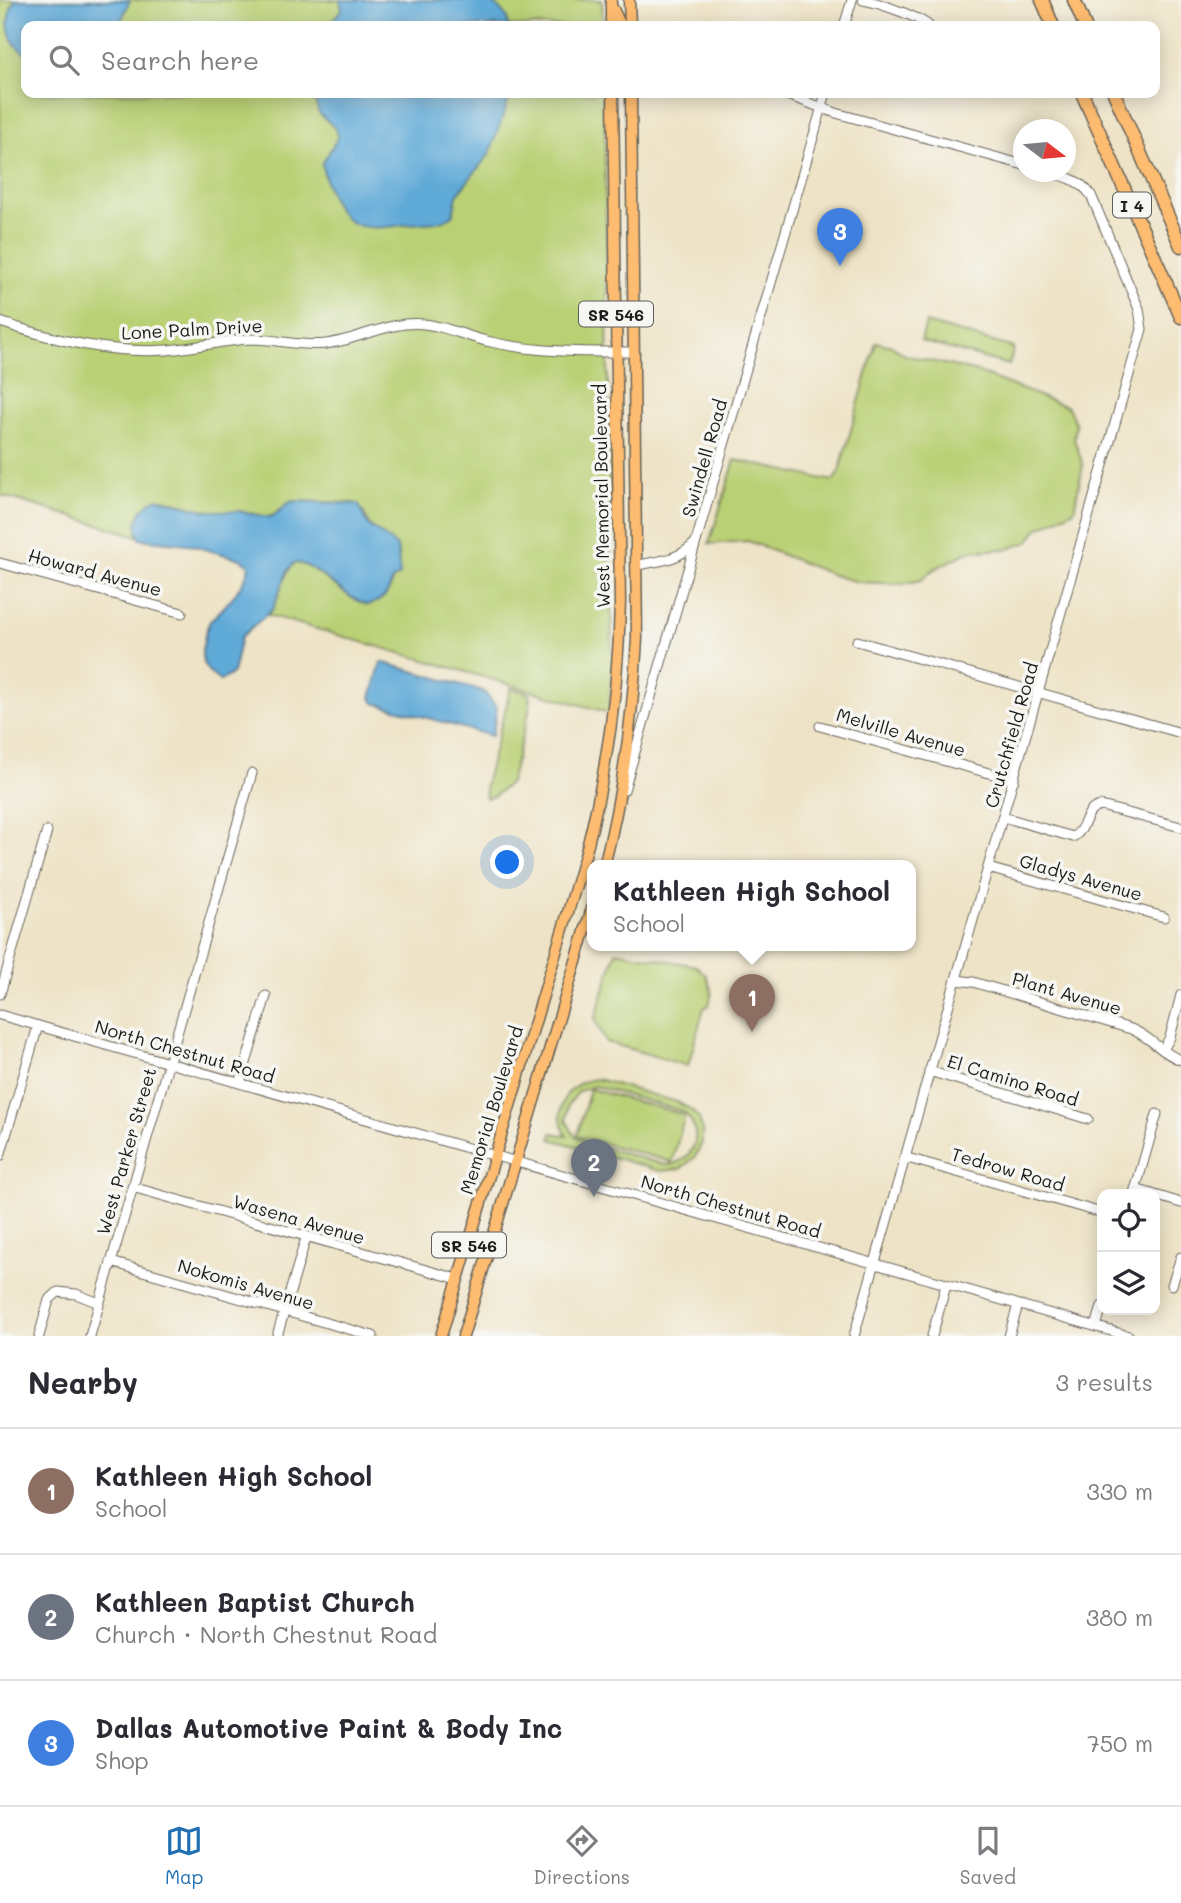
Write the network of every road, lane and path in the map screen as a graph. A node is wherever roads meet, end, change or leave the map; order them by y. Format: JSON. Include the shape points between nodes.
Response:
{"nodes":[{"id":1,"x":629,"y":0,"type":"edge"},
{"id":2,"x":852,"y":0,"type":"edge"},
{"id":3,"x":863,"y":0,"type":"edge"},
{"id":4,"x":1042,"y":0,"type":"edge"},
{"id":5,"x":1074,"y":0,"type":"edge"},
{"id":6,"x":611,"y":1,"type":"edge"},
{"id":7,"x":611,"y":21,"type":"edge"},
{"id":8,"x":619,"y":21,"type":"edge"},
{"id":9,"x":630,"y":21,"type":"edge"},
{"id":10,"x":846,"y":21,"type":"edge"},
{"id":11,"x":923,"y":21,"type":"edge"},
{"id":12,"x":1051,"y":21,"type":"edge"},
{"id":13,"x":1083,"y":21,"type":"edge"},
{"id":14,"x":612,"y":98,"type":"edge"},
{"id":15,"x":631,"y":98,"type":"edge"},
{"id":16,"x":795,"y":98,"type":"edge"},
{"id":17,"x":824,"y":98,"type":"edge"},
{"id":18,"x":1084,"y":98,"type":"edge"},
{"id":19,"x":1116,"y":98,"type":"edge"},
{"id":20,"x":821,"y":108,"type":"junction"},
{"id":21,"x":1013,"y":162,"type":"edge"},
{"id":22,"x":1076,"y":182,"type":"edge"},
{"id":23,"x":1181,"y":246,"type":"edge"},
{"id":24,"x":1181,"y":317,"type":"edge"},
{"id":25,"x":0,"y":322,"type":"edge"},
{"id":26,"x":616,"y":352,"type":"junction"},
{"id":27,"x":634,"y":352,"type":"junction"},
{"id":28,"x":637,"y":534,"type":"junction"},
{"id":29,"x":619,"y":536,"type":"junction"},
{"id":30,"x":696,"y":541,"type":"junction"},
{"id":31,"x":672,"y":559,"type":"junction"},
{"id":32,"x":0,"y":562,"type":"edge"},
{"id":33,"x":638,"y":565,"type":"junction"},
{"id":34,"x":688,"y":571,"type":"junction"},
{"id":35,"x":620,"y":602,"type":"junction"},
{"id":36,"x":182,"y":613,"type":"dead end"},
{"id":37,"x":857,"y":641,"type":"dead end"},
{"id":38,"x":1040,"y":692,"type":"junction"},
{"id":39,"x":820,"y":726,"type":"dead end"},
{"id":40,"x":1181,"y":733,"type":"edge"},
{"id":41,"x":252,"y":773,"type":"dead end"},
{"id":42,"x":1014,"y":780,"type":"junction"},
{"id":43,"x":1003,"y":817,"type":"junction"},
{"id":44,"x":1181,"y":827,"type":"edge"},
{"id":45,"x":47,"y":831,"type":"dead end"},
{"id":46,"x":612,"y":832,"type":"junction"},
{"id":47,"x":605,"y":860,"type":"edge"},
{"id":48,"x":988,"y":867,"type":"junction"},
{"id":49,"x":574,"y":894,"type":"joint"},
{"id":50,"x":1164,"y":917,"type":"dead end"},
{"id":51,"x":587,"y":925,"type":"edge"},
{"id":52,"x":956,"y":980,"type":"junction"},
{"id":53,"x":0,"y":995,"type":"edge"},
{"id":54,"x":1181,"y":995,"type":"edge"},
{"id":55,"x":266,"y":996,"type":"dead end"},
{"id":56,"x":0,"y":1015,"type":"edge"},
{"id":57,"x":38,"y":1026,"type":"junction"},
{"id":58,"x":1163,"y":1050,"type":"junction"},
{"id":59,"x":1181,"y":1060,"type":"edge"},
{"id":60,"x":167,"y":1062,"type":"junction"},
{"id":61,"x":929,"y":1071,"type":"junction"},
{"id":62,"x":240,"y":1083,"type":"junction"},
{"id":63,"x":1157,"y":1114,"type":"dead end"},
{"id":64,"x":1088,"y":1119,"type":"dead end"},
{"id":65,"x":496,"y":1155,"type":"junction"},
{"id":66,"x":0,"y":1156,"type":"edge"},
{"id":67,"x":904,"y":1157,"type":"junction"},
{"id":68,"x":516,"y":1161,"type":"junction"},
{"id":69,"x":132,"y":1187,"type":"junction"},
{"id":70,"x":1136,"y":1189,"type":"edge"},
{"id":71,"x":1160,"y":1197,"type":"edge"},
{"id":72,"x":1181,"y":1203,"type":"edge"},
{"id":73,"x":1097,"y":1212,"type":"edge"},
{"id":74,"x":306,"y":1238,"type":"junction"},
{"id":75,"x":1181,"y":1257,"type":"edge"},
{"id":76,"x":111,"y":1262,"type":"junction"},
{"id":77,"x":874,"y":1264,"type":"junction"},
{"id":78,"x":458,"y":1279,"type":"junction"},
{"id":79,"x":946,"y":1284,"type":"junction"},
{"id":80,"x":1172,"y":1285,"type":"dead end"},
{"id":81,"x":99,"y":1303,"type":"junction"},
{"id":82,"x":1018,"y":1305,"type":"junction"},
{"id":83,"x":284,"y":1312,"type":"junction"},
{"id":84,"x":1099,"y":1315,"type":"edge"},
{"id":85,"x":1096,"y":1326,"type":"junction"},
{"id":86,"x":39,"y":1336,"type":"edge"},
{"id":87,"x":90,"y":1336,"type":"edge"},
{"id":88,"x":277,"y":1336,"type":"edge"},
{"id":89,"x":373,"y":1336,"type":"edge"},
{"id":90,"x":441,"y":1336,"type":"edge"},
{"id":91,"x":463,"y":1336,"type":"edge"},
{"id":92,"x":854,"y":1336,"type":"edge"},
{"id":93,"x":932,"y":1336,"type":"edge"},
{"id":94,"x":1009,"y":1336,"type":"edge"},
{"id":95,"x":1129,"y":1336,"type":"edge"}],
"edges":[{"from":1,"to":9,"type":"main road"},
{"from":2,"to":10,"type":"street"},
{"from":3,"to":11,"type":"street"},
{"from":4,"to":12,"type":"highway"},
{"from":5,"to":13,"type":"highway"},
{"from":6,"to":7,"type":"main road"},
{"from":6,"to":8,"type":"main road"},
{"from":14,"to":26,"type":"main road","name":"West Memorial Boulevard","number":"SR 546"},
{"from":15,"to":27,"type":"main road","name":"West Memorial Boulevard","number":"SR 546"},
{"from":16,"to":20,"type":"street"},
{"from":17,"to":20,"type":"street","name":"Swindell Road"},
{"from":18,"to":24,"type":"highway","number":"I 4"},
{"from":19,"to":23,"type":"highway","number":"I 4"},
{"from":20,"to":21,"type":"street"},
{"from":20,"to":30,"type":"street","name":"Swindell Road"},
{"from":22,"to":38,"type":"street","name":"Crutchfield Road","via":[[1091,195],[1139,309],[1142,329]]},
{"from":25,"to":26,"type":"street","name":"Lone Palm Drive","via":[[73,343],[132,350],[254,339],[324,345],[384,328],[425,324],[523,348]]},
{"from":26,"to":27,"type":"street","name":"Lone Palm Drive"},
{"from":26,"to":29,"type":"main road","name":"West Memorial Boulevard","number":"SR 546"},
{"from":27,"to":28,"type":"main road","name":"West Memorial Boulevard","number":"SR 546"},
{"from":28,"to":29,"type":"street"},
{"from":28,"to":33,"type":"main road","name":"West Memorial Boulevard","number":"SR 546"},
{"from":29,"to":35,"type":"main road","name":"West Memorial Boulevard","number":"SR 546"},
{"from":30,"to":31,"type":"street"},
{"from":30,"to":34,"type":"street","name":"Swindell Road"},
{"from":31,"to":33,"type":"street"},
{"from":31,"to":34,"type":"street","via":[[683,561]]},
{"from":32,"to":36,"type":"street","name":"Howard Avenue"},
{"from":33,"to":35,"type":"main road","via":[[626,580]]},
{"from":33,"to":46,"type":"main road","name":"West Memorial Boulevard","number":"SR 546","via":[[635,682]]},
{"from":34,"to":46,"type":"street","name":"Swindell Road"},
{"from":35,"to":49,"type":"main road","name":"West Memorial Boulevard","number":"SR 546","via":[[609,742]]},
{"from":37,"to":38,"type":"street"},
{"from":38,"to":40,"type":"street"},
{"from":38,"to":42,"type":"street","name":"Crutchfield Road"},
{"from":39,"to":42,"type":"street","name":"Melville Avenue"},
{"from":41,"to":60,"type":"street","name":"West Parker Street"},
{"from":42,"to":43,"type":"street","name":"Crutchfield Road"},
{"from":43,"to":44,"type":"street","via":[[1073,837],[1082,831],[1090,811],[1101,806]]},
{"from":43,"to":48,"type":"street","name":"Crutchfield Road"},
{"from":45,"to":53,"type":"street"},
{"from":46,"to":47,"type":"main road","name":"West Memorial Boulevard","number":"SR 546"},
{"from":48,"to":50,"type":"street","name":"Gladys Avenue"},
{"from":48,"to":52,"type":"street","name":"Crutchfield Road"},
{"from":49,"to":65,"type":"main road","name":"Memorial Boulevard","number":"SR 546"},
{"from":51,"to":68,"type":"main road","number":"SR 546"},
{"from":52,"to":58,"type":"street","name":"Plant Avenue","via":[[1131,1029]]},
{"from":52,"to":61,"type":"street","name":"Crutchfield Road"},
{"from":54,"to":58,"type":"street"},
{"from":55,"to":62,"type":"street"},
{"from":56,"to":57,"type":"street","name":"North Chestnut Road"},
{"from":57,"to":60,"type":"street","name":"North Chestnut Road"},
{"from":57,"to":66,"type":"street"},
{"from":58,"to":59,"type":"street","name":"Plant Avenue"},
{"from":60,"to":62,"type":"street","name":"North Chestnut Road"},
{"from":60,"to":69,"type":"street","name":"West Parker Street"},
{"from":61,"to":64,"type":"street","name":"El Camino Road"},
{"from":61,"to":67,"type":"street","name":"Crutchfield Road"},
{"from":62,"to":65,"type":"street","name":"North Chestnut Road"},
{"from":63,"to":70,"type":"street"},
{"from":65,"to":68,"type":"street","name":"North Chestnut Road"},
{"from":65,"to":78,"type":"main road","name":"Memorial Boulevard","number":"SR 546"},
{"from":67,"to":73,"type":"street","name":"Tedrow Road"},
{"from":67,"to":77,"type":"street","name":"Crutchfield Road"},
{"from":68,"to":77,"type":"street","name":"North Chestnut Road"},
{"from":68,"to":91,"type":"main road","number":"SR 546"},
{"from":69,"to":74,"type":"street","name":"Wasena Avenue"},
{"from":69,"to":76,"type":"street","name":"West Parker Street"},
{"from":71,"to":72,"type":"street"},
{"from":74,"to":78,"type":"street","name":"Wasena Avenue"},
{"from":74,"to":83,"type":"street"},
{"from":75,"to":80,"type":"street"},
{"from":76,"to":81,"type":"street","name":"West Parker Street"},
{"from":76,"to":83,"type":"street","name":"Nokomis Avenue"},
{"from":77,"to":79,"type":"street","name":"North Chestnut Road"},
{"from":77,"to":92,"type":"street","name":"Crutchfield Road"},
{"from":78,"to":90,"type":"main road","name":"Memorial Boulevard","number":"SR 546"},
{"from":79,"to":82,"type":"street","name":"North Chestnut Road"},
{"from":79,"to":93,"type":"street"},
{"from":81,"to":86,"type":"street","via":[[58,1292],[49,1300]]},
{"from":81,"to":87,"type":"street","name":"West Parker Street"},
{"from":82,"to":85,"type":"street","name":"North Chestnut Road"},
{"from":82,"to":94,"type":"street"},
{"from":83,"to":88,"type":"street"},
{"from":83,"to":89,"type":"street","name":"Nokomis Avenue"},
{"from":84,"to":85,"type":"street"},
{"from":85,"to":95,"type":"street","name":"North Chestnut Road"}]}
